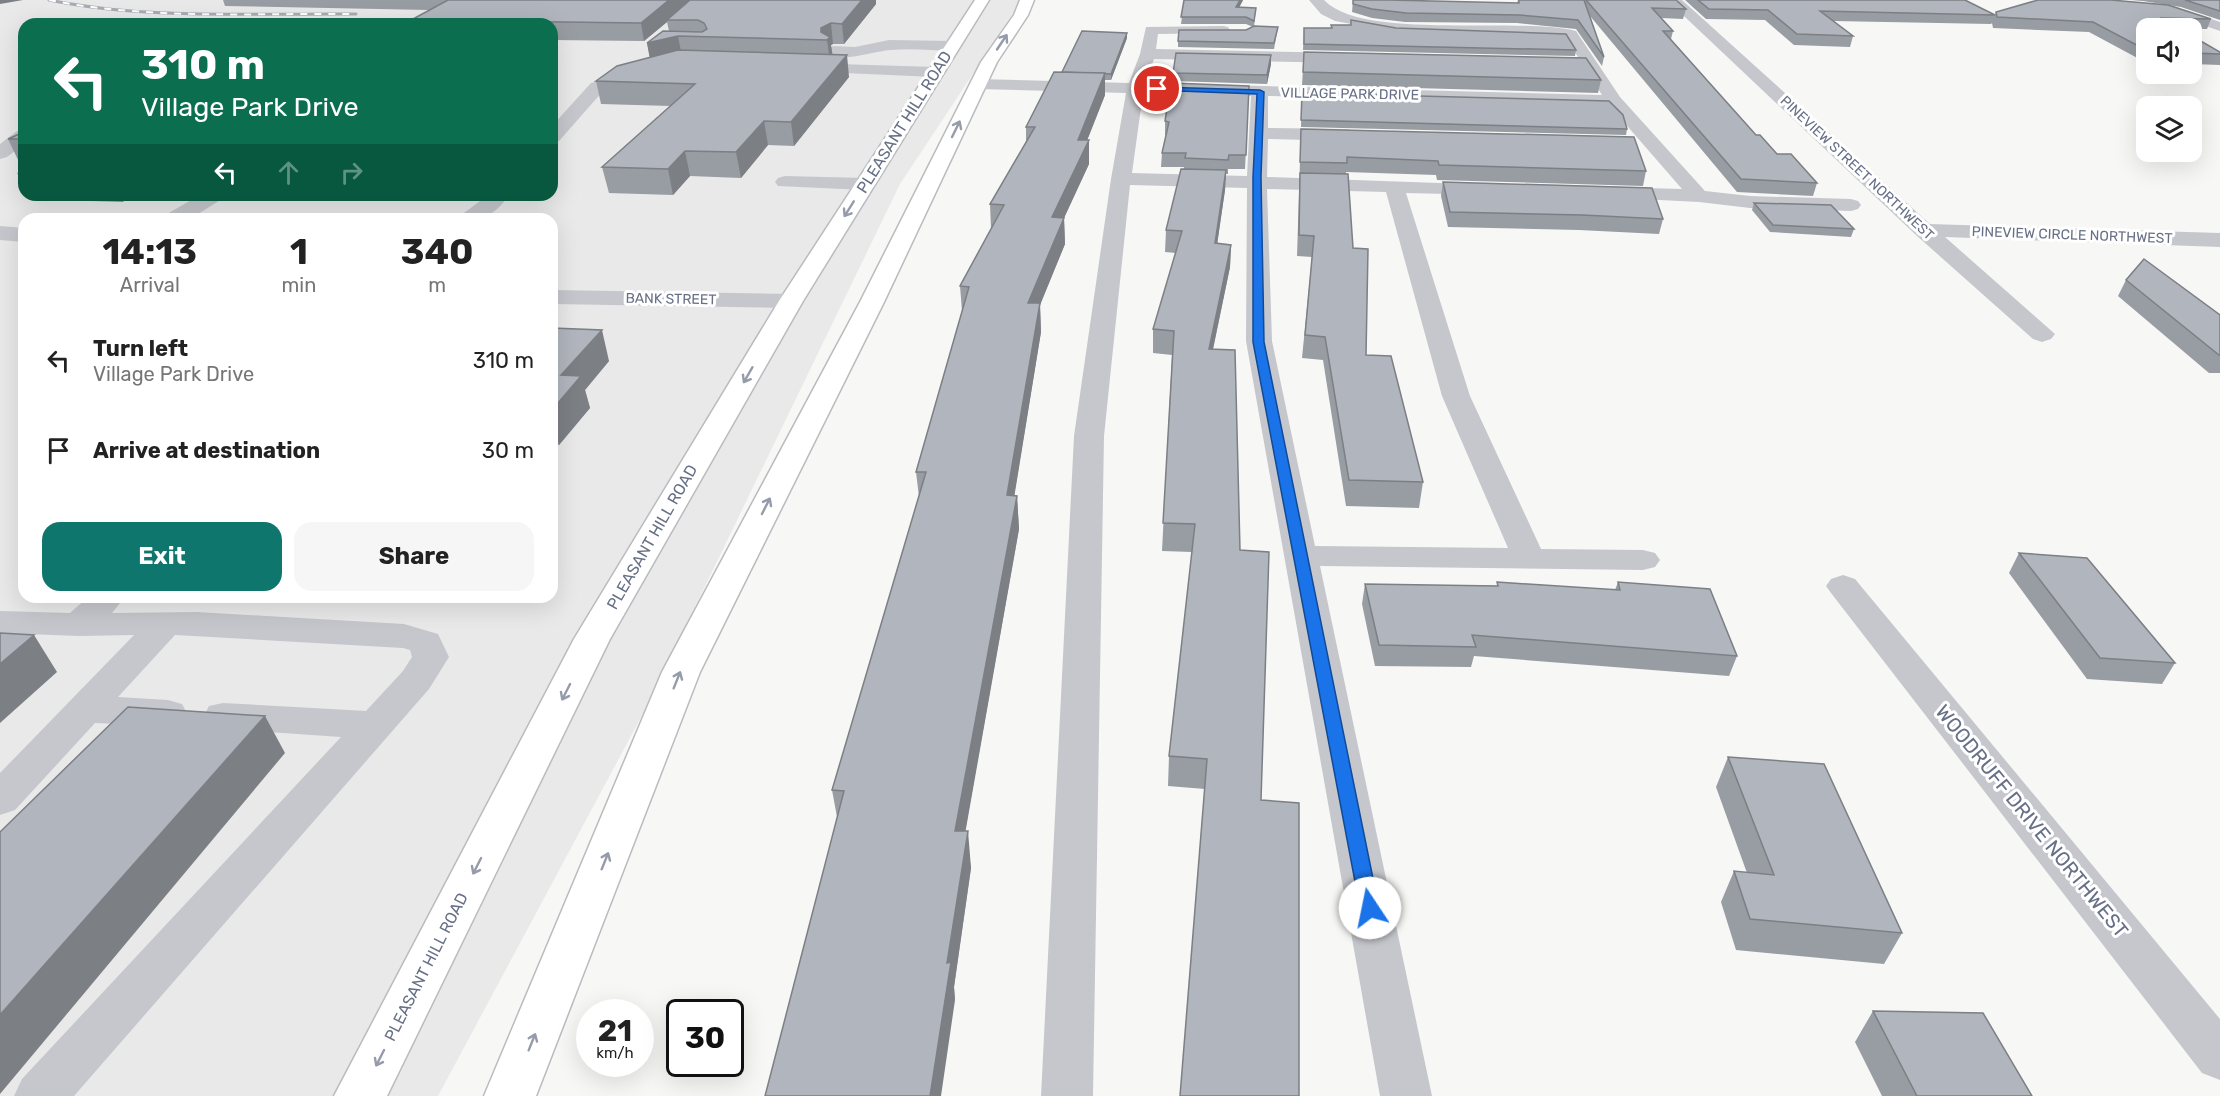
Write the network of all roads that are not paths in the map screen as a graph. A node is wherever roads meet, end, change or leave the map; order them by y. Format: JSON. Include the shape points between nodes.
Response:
{"nodes":[{"id":1,"x":982,"y":0,"type":"edge"},
{"id":2,"x":1028,"y":0,"type":"edge"},
{"id":3,"x":1316,"y":0,"type":"edge"},
{"id":4,"x":1674,"y":0,"type":"edge"},
{"id":5,"x":2156,"y":6,"type":"edge"},
{"id":6,"x":2220,"y":27,"type":"edge"},
{"id":7,"x":1234,"y":30,"type":"edge"},
{"id":8,"x":952,"y":46,"type":"junction"},
{"id":9,"x":821,"y":51,"type":"edge"},
{"id":10,"x":1148,"y":54,"type":"junction"},
{"id":11,"x":1362,"y":59,"type":"edge"},
{"id":12,"x":790,"y":68,"type":"edge"},
{"id":13,"x":661,"y":69,"type":"edge"},
{"id":14,"x":935,"y":72,"type":"junction"},
{"id":15,"x":978,"y":84,"type":"junction"},
{"id":16,"x":1136,"y":88,"type":"junction"},
{"id":17,"x":1260,"y":92,"type":"junction"},
{"id":18,"x":1614,"y":100,"type":"junction"},
{"id":19,"x":558,"y":130,"type":"edge"},
{"id":20,"x":1259,"y":133,"type":"junction"},
{"id":21,"x":1365,"y":136,"type":"edge"},
{"id":22,"x":18,"y":140,"type":"edge"},
{"id":23,"x":1626,"y":143,"type":"edge"},
{"id":24,"x":1653,"y":144,"type":"junction"},
{"id":25,"x":0,"y":153,"type":"edge"},
{"id":26,"x":1121,"y":179,"type":"junction"},
{"id":27,"x":785,"y":182,"type":"dead end"},
{"id":28,"x":1257,"y":182,"type":"junction"},
{"id":29,"x":865,"y":184,"type":"junction"},
{"id":30,"x":1394,"y":186,"type":"junction"},
{"id":31,"x":1512,"y":190,"type":"edge"},
{"id":32,"x":1594,"y":192,"type":"edge"},
{"id":33,"x":1699,"y":196,"type":"junction"},
{"id":34,"x":205,"y":201,"type":"edge"},
{"id":35,"x":494,"y":201,"type":"edge"},
{"id":36,"x":1851,"y":205,"type":"dead end"},
{"id":37,"x":185,"y":213,"type":"edge"},
{"id":38,"x":476,"y":213,"type":"edge"},
{"id":39,"x":1924,"y":230,"type":"junction"},
{"id":40,"x":0,"y":233,"type":"edge"},
{"id":41,"x":18,"y":235,"type":"edge"},
{"id":42,"x":2220,"y":240,"type":"edge"},
{"id":43,"x":558,"y":297,"type":"edge"},
{"id":44,"x":791,"y":302,"type":"junction"},
{"id":45,"x":2042,"y":334,"type":"dead end"},
{"id":46,"x":1301,"y":556,"type":"junction"},
{"id":47,"x":1529,"y":559,"type":"junction"},
{"id":48,"x":1643,"y":560,"type":"dead end"},
{"id":49,"x":1843,"y":586,"type":"dead end"},
{"id":50,"x":102,"y":603,"type":"edge"},
{"id":51,"x":0,"y":622,"type":"edge"},
{"id":52,"x":166,"y":623,"type":"junction"},
{"id":53,"x":79,"y":625,"type":"junction"},
{"id":54,"x":86,"y":708,"type":"junction"},
{"id":55,"x":374,"y":725,"type":"junction"},
{"id":56,"x":0,"y":800,"type":"edge"},
{"id":57,"x":2220,"y":1057,"type":"edge"},
{"id":58,"x":40,"y":1096,"type":"edge"},
{"id":59,"x":360,"y":1096,"type":"edge"},
{"id":60,"x":510,"y":1096,"type":"edge"},
{"id":61,"x":1067,"y":1096,"type":"edge"},
{"id":62,"x":1406,"y":1096,"type":"edge"}],
"edges":[{"from":1,"to":8,"type":"highway","name":"PLEASANT HILL ROAD"},
{"from":15,"to":2,"type":"highway","one_way":true},
{"from":3,"to":18,"type":"street","via":[[1340,18],[1395,28],[1571,34],[1582,62]]},
{"from":4,"to":39,"type":"street","name":"PINEVIEW STREET NORTHWEST"},
{"from":5,"to":6,"type":"street"},
{"from":7,"to":10,"type":"street","via":[[1151,30]]},
{"from":8,"to":9,"type":"street","via":[[889,45],[855,52]]},
{"from":8,"to":14,"type":"highway","name":"PLEASANT HILL ROAD"},
{"from":10,"to":11,"type":"street"},
{"from":10,"to":16,"type":"street"},
{"from":12,"to":14,"type":"street"},
{"from":13,"to":19,"type":"street","via":[[597,87]]},
{"from":14,"to":29,"type":"highway","name":"PLEASANT HILL ROAD"},
{"from":15,"to":16,"type":"street","name":"VILLAGE PARK DRIVE"},
{"from":60,"to":15,"type":"highway","one_way":true,"via":[[681,672],[872,302]]},
{"from":16,"to":17,"type":"street","name":"VILLAGE PARK DRIVE"},
{"from":16,"to":26,"type":"street"},
{"from":17,"to":18,"type":"street","name":"VILLAGE PARK DRIVE"},
{"from":17,"to":20,"type":"street"},
{"from":18,"to":24,"type":"street"},
{"from":20,"to":21,"type":"street"},
{"from":20,"to":28,"type":"street"},
{"from":22,"to":25,"type":"street"},
{"from":23,"to":24,"type":"street"},
{"from":24,"to":33,"type":"street"},
{"from":26,"to":28,"type":"street"},
{"from":26,"to":61,"type":"street","via":[[1089,436]]},
{"from":27,"to":29,"type":"street"},
{"from":28,"to":30,"type":"street"},
{"from":28,"to":46,"type":"street","via":[[1259,342]]},
{"from":29,"to":44,"type":"highway","name":"PLEASANT HILL ROAD","one_way":true},
{"from":30,"to":31,"type":"street"},
{"from":30,"to":47,"type":"street","via":[[1456,396]]},
{"from":32,"to":33,"type":"street"},
{"from":33,"to":36,"type":"street"},
{"from":34,"to":37,"type":"street"},
{"from":35,"to":38,"type":"street"},
{"from":39,"to":42,"type":"street","name":"PINEVIEW CIRCLE NORTHWEST"},
{"from":39,"to":45,"type":"street","name":"PINEVIEW STREET NORTHWEST"},
{"from":40,"to":41,"type":"street"},
{"from":43,"to":44,"type":"street","name":"BANK STREET"},
{"from":44,"to":59,"type":"highway","name":"PLEASANT HILL ROAD","one_way":true,"via":[[592,639]]},
{"from":46,"to":47,"type":"street"},
{"from":46,"to":62,"type":"street"},
{"from":47,"to":48,"type":"street"},
{"from":49,"to":57,"type":"street","name":"WOODRUFF DRIVE NORTHWEST"},
{"from":50,"to":53,"type":"street"},
{"from":51,"to":53,"type":"street"},
{"from":52,"to":53,"type":"street"},
{"from":52,"to":54,"type":"street"},
{"from":52,"to":55,"type":"street","via":[[404,636],[425,642],[431,657],[416,680]]},
{"from":54,"to":55,"type":"street"},
{"from":54,"to":56,"type":"street"},
{"from":55,"to":58,"type":"street"}]}
